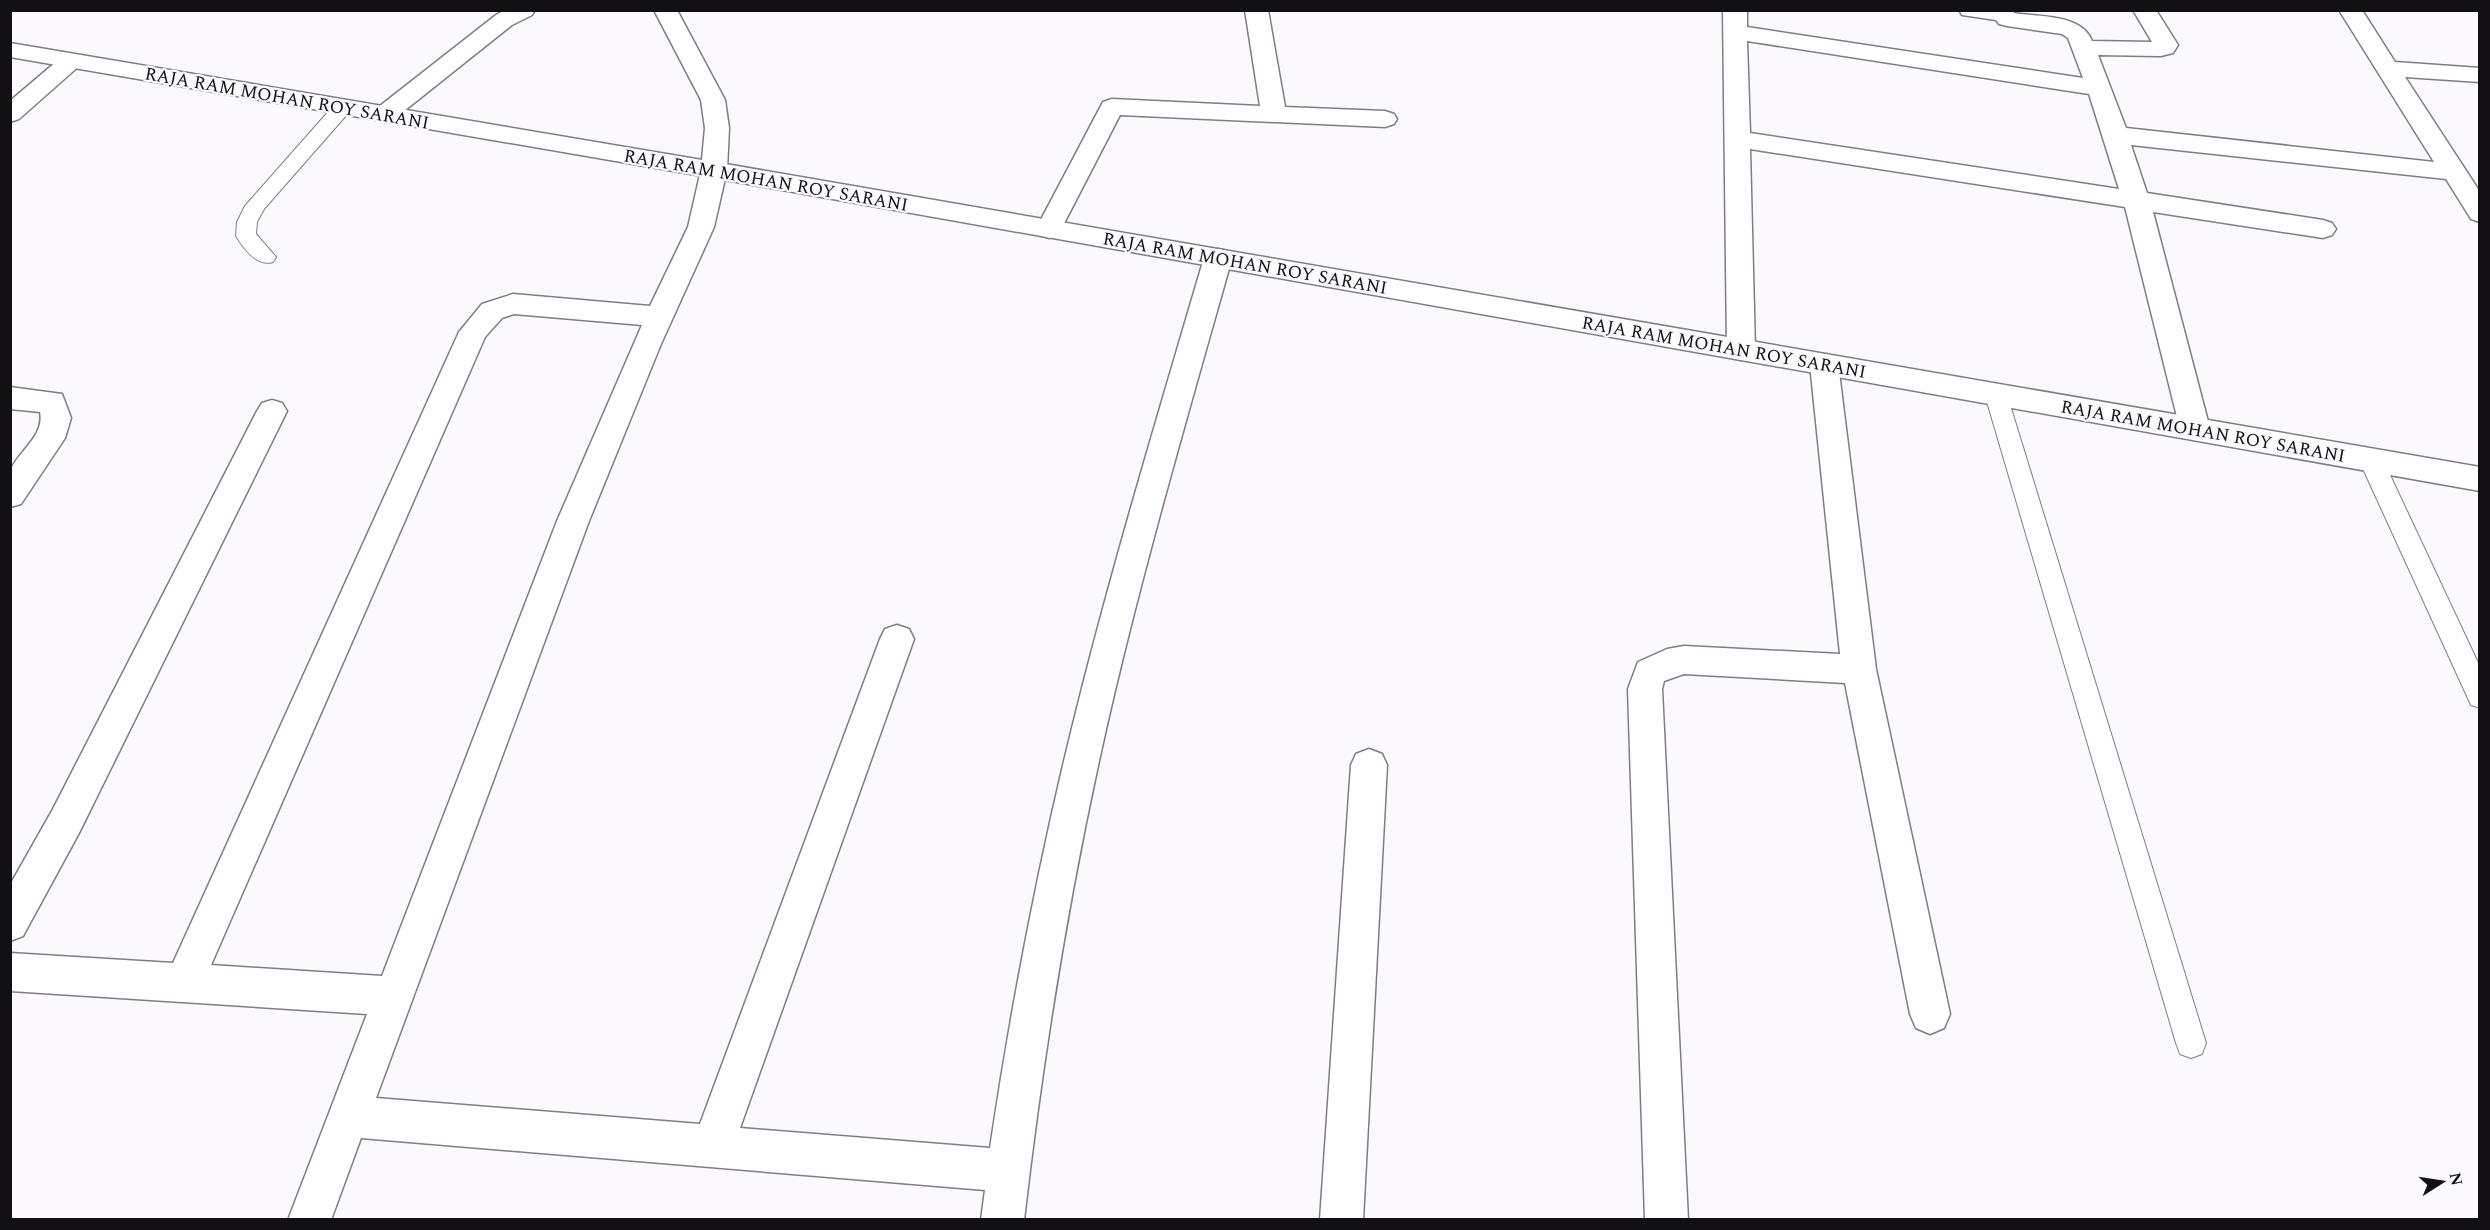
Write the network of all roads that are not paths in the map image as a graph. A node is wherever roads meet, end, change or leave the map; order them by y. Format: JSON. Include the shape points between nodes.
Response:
{"nodes":[{"id":1,"x":524,"y":10,"type":"edge"},
{"id":2,"x":665,"y":10,"type":"edge"},
{"id":3,"x":1256,"y":10,"type":"edge"},
{"id":4,"x":1970,"y":10,"type":"edge"},
{"id":5,"x":2145,"y":10,"type":"edge"},
{"id":6,"x":2350,"y":10,"type":"edge"},
{"id":7,"x":2000,"y":12,"type":"edge"},
{"id":8,"x":1736,"y":21,"type":"edge"},
{"id":9,"x":2084,"y":48,"type":"junction"},
{"id":10,"x":10,"y":50,"type":"edge"},
{"id":11,"x":70,"y":61,"type":"junction"},
{"id":12,"x":2388,"y":69,"type":"junction"},
{"id":13,"x":2480,"y":75,"type":"edge"},
{"id":14,"x":2098,"y":88,"type":"junction"},
{"id":15,"x":343,"y":107,"type":"junction"},
{"id":16,"x":10,"y":114,"type":"edge"},
{"id":17,"x":385,"y":114,"type":"junction"},
{"id":18,"x":1274,"y":114,"type":"junction"},
{"id":19,"x":1385,"y":119,"type":"dead end"},
{"id":20,"x":2115,"y":135,"type":"junction"},
{"id":21,"x":1736,"y":139,"type":"junction"},
{"id":22,"x":714,"y":170,"type":"junction"},
{"id":23,"x":2454,"y":172,"type":"junction"},
{"id":24,"x":2136,"y":202,"type":"junction"},
{"id":25,"x":2480,"y":213,"type":"edge"},
{"id":26,"x":1049,"y":229,"type":"junction"},
{"id":27,"x":2323,"y":230,"type":"dead end"},
{"id":28,"x":266,"y":257,"type":"dead end"},
{"id":29,"x":1218,"y":258,"type":"junction"},
{"id":30,"x":659,"y":317,"type":"junction"},
{"id":31,"x":1741,"y":350,"type":"junction"},
{"id":32,"x":1824,"y":364,"type":"junction"},
{"id":33,"x":1996,"y":395,"type":"junction"},
{"id":34,"x":10,"y":398,"type":"edge"},
{"id":35,"x":272,"y":411,"type":"dead end"},
{"id":36,"x":2195,"y":429,"type":"junction"},
{"id":37,"x":2371,"y":460,"type":"junction"},
{"id":38,"x":2480,"y":479,"type":"edge"},
{"id":39,"x":10,"y":495,"type":"edge"},
{"id":40,"x":897,"y":639,"type":"dead end"},
{"id":41,"x":1859,"y":669,"type":"junction"},
{"id":42,"x":2480,"y":698,"type":"edge"},
{"id":43,"x":1369,"y":765,"type":"dead end"},
{"id":44,"x":16,"y":904,"type":"edge"},
{"id":45,"x":10,"y":972,"type":"edge"},
{"id":46,"x":183,"y":984,"type":"junction"},
{"id":47,"x":392,"y":996,"type":"junction"},
{"id":48,"x":1930,"y":1014,"type":"dead end"},
{"id":49,"x":2191,"y":1043,"type":"dead end"},
{"id":50,"x":348,"y":1116,"type":"junction"},
{"id":51,"x":711,"y":1147,"type":"junction"},
{"id":52,"x":1008,"y":1171,"type":"junction"},
{"id":53,"x":309,"y":1220,"type":"edge"},
{"id":54,"x":1002,"y":1220,"type":"edge"},
{"id":55,"x":1341,"y":1220,"type":"edge"},
{"id":56,"x":1667,"y":1220,"type":"edge"}],
"edges":[{"from":1,"to":17,"type":"street","via":[[504,20]]},
{"from":2,"to":22,"type":"street","via":[[712,100],[717,128]]},
{"from":3,"to":18,"type":"street"},
{"from":4,"to":7,"type":"street"},
{"from":5,"to":9,"type":"street","via":[[2165,48]]},
{"from":6,"to":12,"type":"street"},
{"from":7,"to":9,"type":"street","via":[[2007,20],[2069,28],[2078,34]]},
{"from":8,"to":14,"type":"street"},
{"from":8,"to":21,"type":"street"},
{"from":9,"to":14,"type":"street"},
{"from":10,"to":11,"type":"street","name":"RAJA RAM MOHAN ROY SARANI"},
{"from":11,"to":15,"type":"street","name":"RAJA RAM MOHAN ROY SARANI"},
{"from":11,"to":16,"type":"street"},
{"from":12,"to":13,"type":"street"},
{"from":12,"to":23,"type":"street"},
{"from":14,"to":20,"type":"street"},
{"from":15,"to":17,"type":"street","name":"RAJA RAM MOHAN ROY SARANI"},
{"from":15,"to":28,"type":"lane","via":[[255,206],[247,222],[246,236]]},
{"from":17,"to":22,"type":"street","name":"RAJA RAM MOHAN ROY SARANI"},
{"from":18,"to":19,"type":"street"},
{"from":18,"to":26,"type":"street","via":[[1112,107]]},
{"from":20,"to":23,"type":"street"},
{"from":20,"to":24,"type":"street"},
{"from":21,"to":24,"type":"street"},
{"from":21,"to":31,"type":"street"},
{"from":22,"to":26,"type":"street","name":"RAJA RAM MOHAN ROY SARANI"},
{"from":22,"to":30,"type":"street","via":[[702,227]]},
{"from":23,"to":25,"type":"street"},
{"from":24,"to":27,"type":"street"},
{"from":24,"to":36,"type":"street"},
{"from":26,"to":29,"type":"street","name":"RAJA RAM MOHAN ROY SARANI"},
{"from":29,"to":31,"type":"street","name":"RAJA RAM MOHAN ROY SARANI"},
{"from":29,"to":52,"type":"street","via":[[1138,537],[1094,710],[1064,845]]},
{"from":30,"to":46,"type":"street","via":[[513,304],[492,311],[473,332]]},
{"from":30,"to":47,"type":"street","via":[[573,521]]},
{"from":31,"to":32,"type":"street","name":"RAJA RAM MOHAN ROY SARANI"},
{"from":32,"to":33,"type":"street","name":"RAJA RAM MOHAN ROY SARANI"},
{"from":32,"to":41,"type":"street"},
{"from":33,"to":36,"type":"street","name":"RAJA RAM MOHAN ROY SARANI"},
{"from":33,"to":49,"type":"lane"},
{"from":34,"to":39,"type":"street","via":[[52,402],[56,418],[50,438]]},
{"from":35,"to":44,"type":"street","via":[[66,821]]},
{"from":36,"to":37,"type":"street","name":"RAJA RAM MOHAN ROY SARANI"},
{"from":37,"to":38,"type":"street","name":"RAJA RAM MOHAN ROY SARANI"},
{"from":37,"to":42,"type":"lane"},
{"from":40,"to":51,"type":"street"},
{"from":41,"to":48,"type":"street"},
{"from":41,"to":56,"type":"street","via":[[1684,660],[1666,663],[1650,672],[1645,689]]},
{"from":43,"to":55,"type":"street"},
{"from":45,"to":46,"type":"street"},
{"from":46,"to":47,"type":"street"},
{"from":47,"to":50,"type":"street"},
{"from":50,"to":51,"type":"street"},
{"from":50,"to":53,"type":"street"},
{"from":51,"to":52,"type":"street"},
{"from":52,"to":54,"type":"street"}]}
